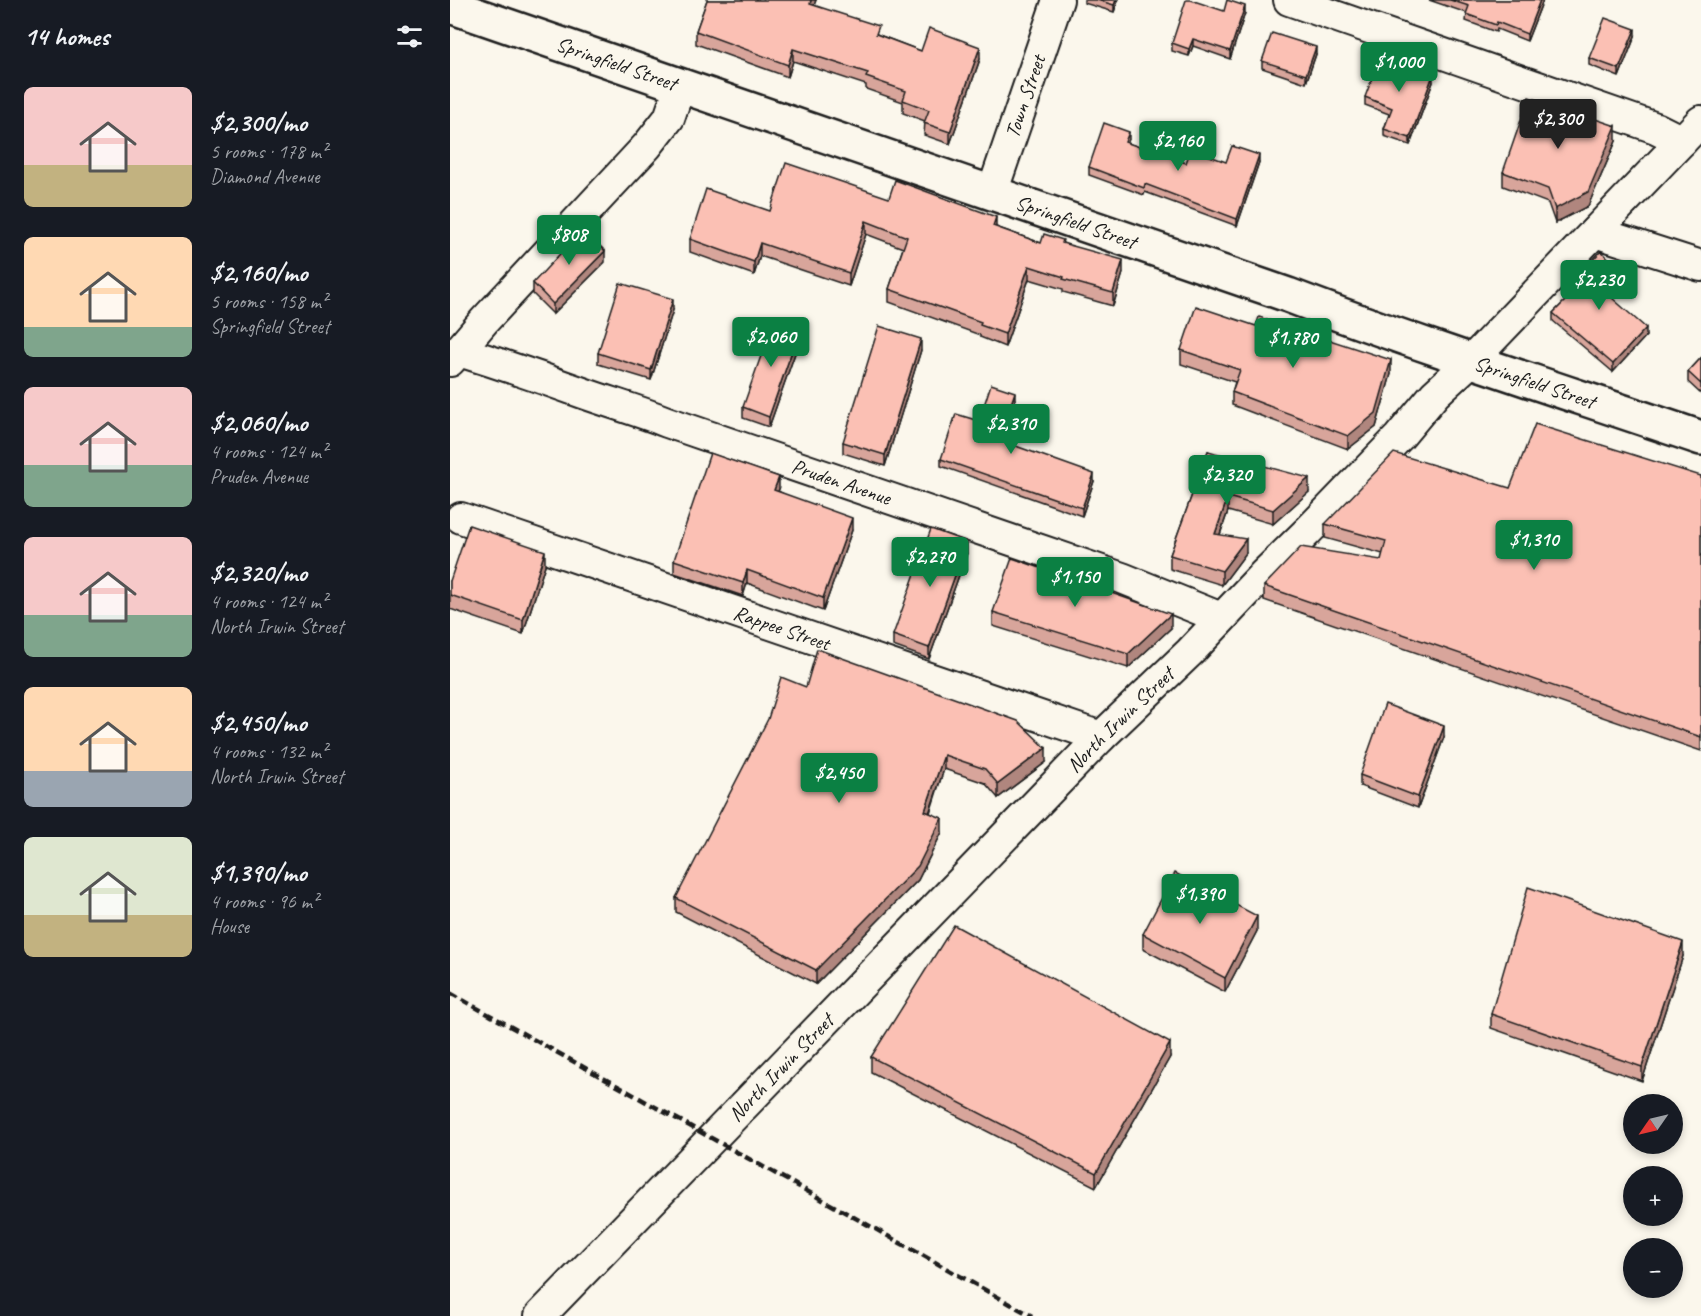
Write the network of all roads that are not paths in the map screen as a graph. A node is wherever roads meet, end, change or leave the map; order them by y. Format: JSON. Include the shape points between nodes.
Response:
{"nodes":[{"id":1,"x":1058,"y":0,"type":"edge"},
{"id":2,"x":1289,"y":0,"type":"edge"},
{"id":3,"x":450,"y":6,"type":"edge"},
{"id":4,"x":680,"y":86,"type":"junction"},
{"id":5,"x":1691,"y":131,"type":"edge"},
{"id":6,"x":992,"y":193,"type":"junction"},
{"id":7,"x":1595,"y":232,"type":"junction"},
{"id":8,"x":1701,"y":266,"type":"edge"},
{"id":9,"x":455,"y":356,"type":"edge"},
{"id":10,"x":1472,"y":360,"type":"junction"},
{"id":11,"x":1701,"y":438,"type":"edge"},
{"id":12,"x":461,"y":518,"type":"dead end"},
{"id":13,"x":1221,"y":618,"type":"junction"},
{"id":14,"x":1101,"y":737,"type":"junction"},
{"id":15,"x":540,"y":1316,"type":"edge"}],
"edges":[{"from":1,"to":6,"type":"street","name":"Town Street"},
{"from":2,"to":5,"type":"street","via":[[1656,128]]},
{"from":3,"to":4,"type":"main road","name":"Springfield Street"},
{"from":4,"to":6,"type":"main road","name":"Springfield Street"},
{"from":4,"to":9,"type":"street","via":[[669,118],[647,146]]},
{"from":5,"to":7,"type":"street","name":"North Irwin Street"},
{"from":6,"to":10,"type":"main road","name":"Springfield Street"},
{"from":7,"to":8,"type":"street"},
{"from":7,"to":10,"type":"street","name":"North Irwin Street"},
{"from":9,"to":13,"type":"street","name":"Pruden Avenue","via":[[537,375],[1110,574]]},
{"from":10,"to":11,"type":"main road","name":"Springfield Street"},
{"from":10,"to":13,"type":"street","name":"North Irwin Street"},
{"from":12,"to":14,"type":"street","name":"Rappee Street"},
{"from":13,"to":14,"type":"street","name":"North Irwin Street"},
{"from":14,"to":15,"type":"street","name":"North Irwin Street"}]}
